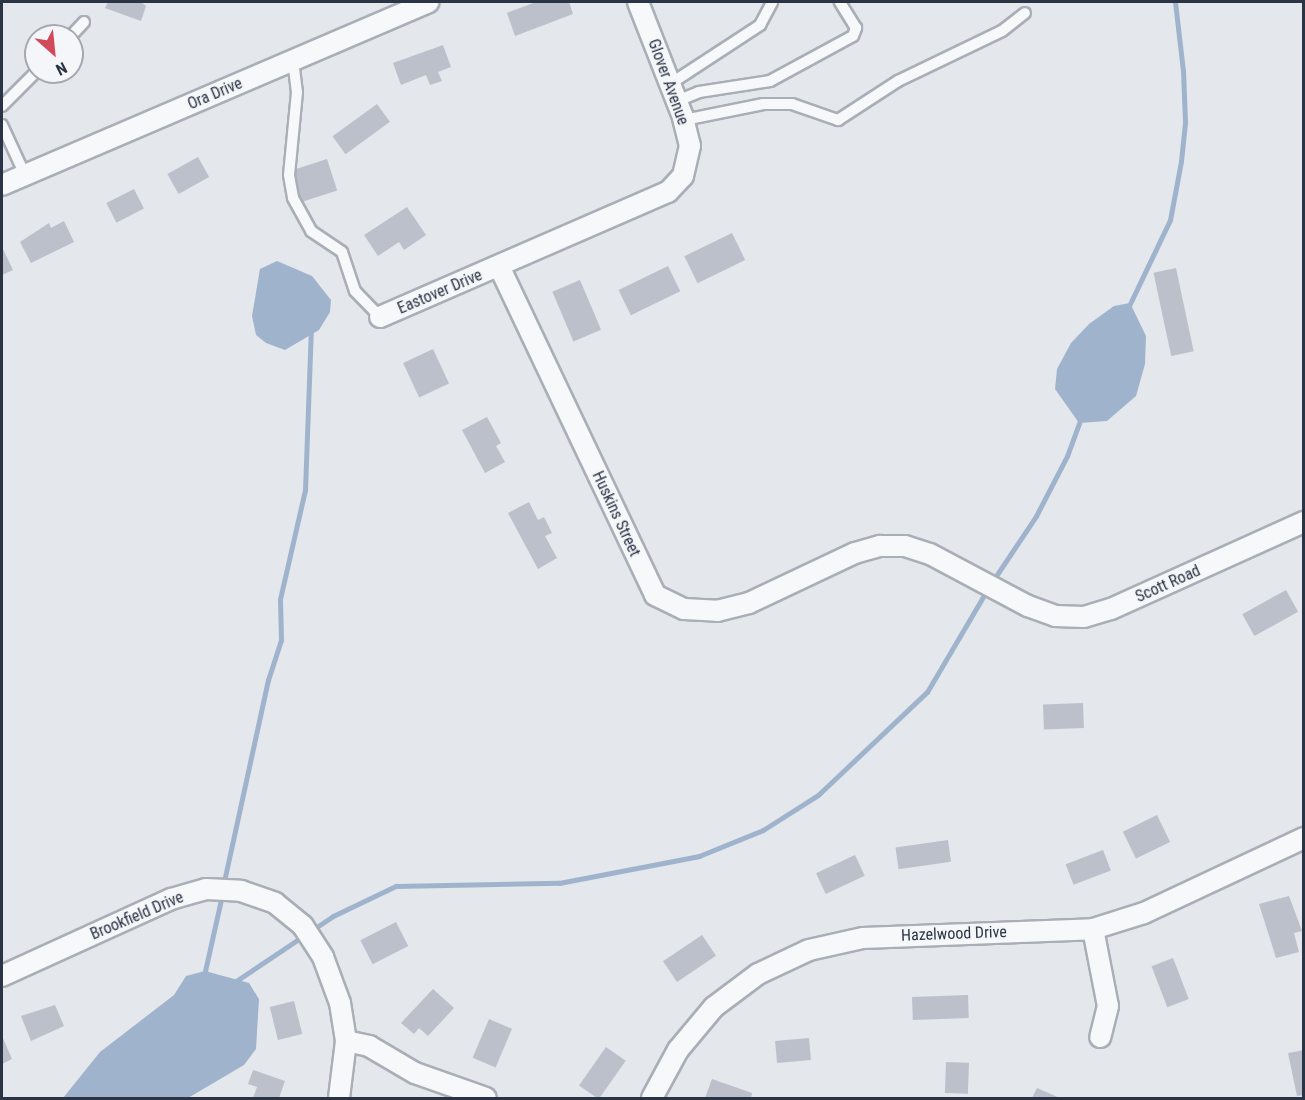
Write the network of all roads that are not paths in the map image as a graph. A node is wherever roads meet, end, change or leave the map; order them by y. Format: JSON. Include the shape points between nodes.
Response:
{"nodes":[{"id":1,"x":428,"y":2,"type":"edge"},
{"id":2,"x":638,"y":2,"type":"edge"},
{"id":3,"x":772,"y":2,"type":"edge"},
{"id":4,"x":840,"y":2,"type":"edge"},
{"id":5,"x":1025,"y":13,"type":"dead end"},
{"id":6,"x":293,"y":60,"type":"junction"},
{"id":7,"x":24,"y":84,"type":"edge"},
{"id":8,"x":677,"y":102,"type":"junction"},
{"id":9,"x":2,"y":106,"type":"edge"},
{"id":10,"x":2,"y":125,"type":"edge"},
{"id":11,"x":25,"y":175,"type":"junction"},
{"id":12,"x":2,"y":185,"type":"edge"},
{"id":13,"x":499,"y":266,"type":"junction"},
{"id":14,"x":380,"y":317,"type":"joint"},
{"id":15,"x":1304,"y":522,"type":"edge"},
{"id":16,"x":1028,"y":606,"type":"joint"},
{"id":17,"x":1304,"y":838,"type":"edge"},
{"id":18,"x":1093,"y":929,"type":"junction"},
{"id":19,"x":2,"y":976,"type":"edge"},
{"id":20,"x":1100,"y":1037,"type":"dead end"},
{"id":21,"x":346,"y":1041,"type":"junction"},
{"id":22,"x":339,"y":1098,"type":"edge"},
{"id":23,"x":486,"y":1098,"type":"edge"},
{"id":24,"x":652,"y":1098,"type":"edge"}],
"edges":[{"from":1,"to":6,"type":"street","name":"Ora Drive"},
{"from":2,"to":8,"type":"street","name":"Glover Avenue"},
{"from":3,"to":8,"type":"lane","via":[[760,25]]},
{"from":4,"to":8,"type":"lane","via":[[856,28],[853,36],[770,81],[699,92]]},
{"from":5,"to":8,"type":"lane","via":[[1002,31],[898,81],[838,120],[792,105]]},
{"from":6,"to":11,"type":"street","name":"Ora Drive"},
{"from":6,"to":14,"type":"lane","via":[[297,92],[289,175],[293,198],[311,231],[342,252],[355,291]]},
{"from":7,"to":9,"type":"lane"},
{"from":8,"to":13,"type":"street","name":"Glover Avenue","via":[[690,146],[683,176],[668,192]]},
{"from":10,"to":11,"type":"lane"},
{"from":11,"to":12,"type":"street","name":"Ora Drive"},
{"from":13,"to":14,"type":"street","name":"Eastover Drive"},
{"from":13,"to":16,"type":"street","name":"Huskins Street","via":[[655,595],[684,609],[717,611],[763,597],[855,553],[879,546],[905,546],[930,554]]},
{"from":15,"to":16,"type":"street","name":"Scott Road","via":[[1111,609],[1084,617],[1055,616]]},
{"from":17,"to":18,"type":"street","name":"Hazelwood Drive","via":[[1144,913]]},
{"from":18,"to":20,"type":"street","via":[[1108,1006]]},
{"from":18,"to":24,"type":"street","name":"Hazelwood Drive","via":[[863,938],[809,950],[759,974],[714,1007],[678,1050]]},
{"from":19,"to":21,"type":"street","name":"Brookfield Drive","via":[[171,899],[206,889],[241,891],[275,903],[303,926],[328,967],[340,1003]]},
{"from":21,"to":22,"type":"street","name":"Brookfield Drive"},
{"from":21,"to":23,"type":"street","via":[[369,1046],[415,1073]]}]}
